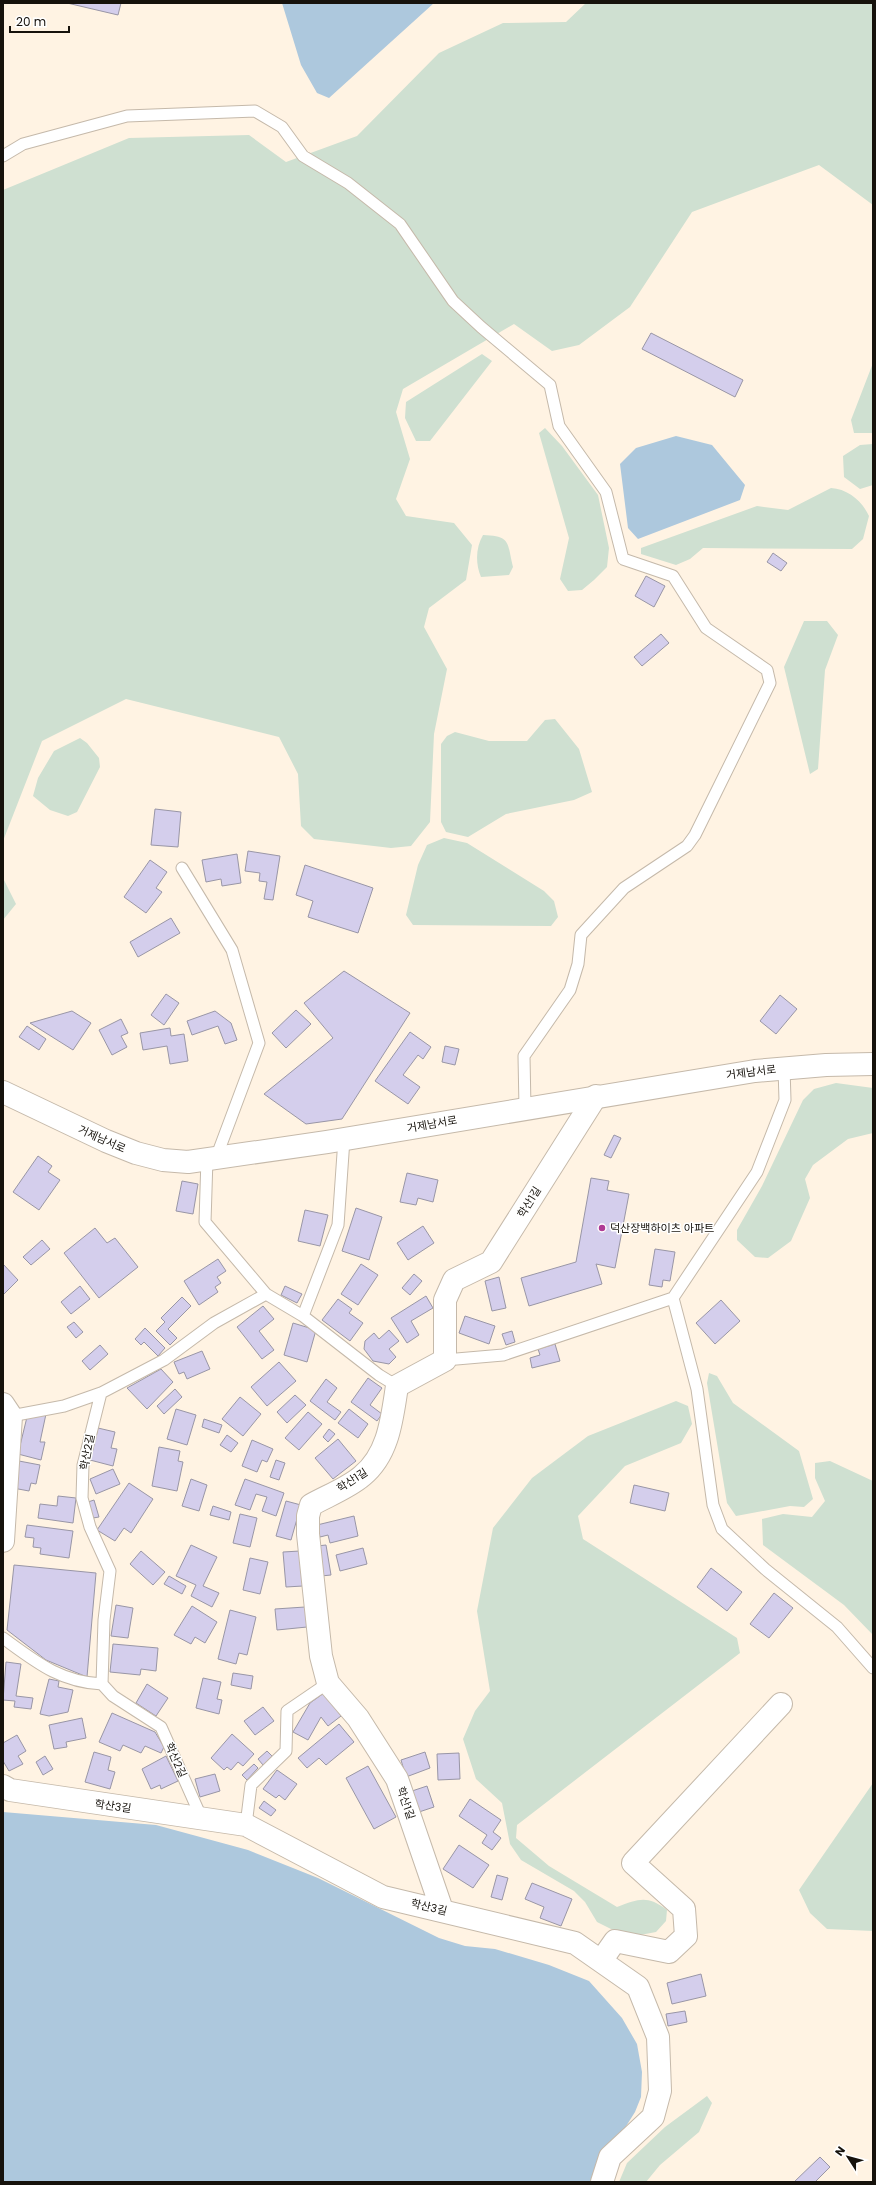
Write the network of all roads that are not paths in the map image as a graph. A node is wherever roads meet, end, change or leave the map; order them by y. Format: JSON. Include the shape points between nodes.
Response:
{"nodes":[{"id":1,"x":3,"y":156,"type":"edge"},
{"id":2,"x":182,"y":868,"type":"dead end"},
{"id":3,"x":873,"y":1064,"type":"edge"},
{"id":4,"x":784,"y":1068,"type":"junction"},
{"id":5,"x":3,"y":1092,"type":"edge"},
{"id":6,"x":596,"y":1096,"type":"junction"},
{"id":7,"x":524,"y":1108,"type":"junction"},
{"id":8,"x":344,"y":1139,"type":"junction"},
{"id":9,"x":212,"y":1158,"type":"junction"},
{"id":10,"x":266,"y":1294,"type":"junction"},
{"id":11,"x":673,"y":1298,"type":"junction"},
{"id":12,"x":303,"y":1316,"type":"junction"},
{"id":13,"x":445,"y":1360,"type":"junction"},
{"id":14,"x":397,"y":1386,"type":"junction"},
{"id":15,"x":101,"y":1392,"type":"junction"},
{"id":16,"x":7,"y":1410,"type":"edge"},
{"id":17,"x":3,"y":1541,"type":"edge"},
{"id":18,"x":3,"y":1638,"type":"edge"},
{"id":19,"x":873,"y":1668,"type":"edge"},
{"id":20,"x":328,"y":1683,"type":"junction"},
{"id":21,"x":102,"y":1684,"type":"junction"},
{"id":22,"x":781,"y":1704,"type":"dead end"},
{"id":23,"x":3,"y":1786,"type":"edge"},
{"id":24,"x":202,"y":1819,"type":"junction"},
{"id":25,"x":246,"y":1825,"type":"junction"},
{"id":26,"x":442,"y":1910,"type":"junction"},
{"id":27,"x":600,"y":1961,"type":"junction"},
{"id":28,"x":602,"y":2182,"type":"edge"}],
"edges":[{"from":1,"to":7,"type":"lane","via":[[23,144],[127,116],[255,111],[282,127],[303,156],[348,183],[400,224],[453,301],[550,385],[559,426],[606,492],[623,559],[673,576],[706,628],[767,670],[770,683],[695,835],[686,846],[624,888],[581,935],[578,964],[570,990],[524,1056]]},
{"from":2,"to":9,"type":"lane","via":[[232,950],[259,1043]]},
{"from":3,"to":4,"type":"street","name":"거제남서로"},
{"from":4,"to":6,"type":"street","name":"거제남서로"},
{"from":4,"to":11,"type":"lane","via":[[785,1100],[757,1172]]},
{"from":5,"to":9,"type":"street","name":"거제남서로","via":[[136,1153],[163,1160],[188,1162]]},
{"from":6,"to":7,"type":"street","name":"거제남서로"},
{"from":6,"to":13,"type":"street","name":"학산1길","via":[[490,1262],[454,1280],[445,1300]]},
{"from":7,"to":8,"type":"street","name":"거제남서로"},
{"from":8,"to":9,"type":"street","name":"거제남서로"},
{"from":8,"to":12,"type":"lane","via":[[338,1225]]},
{"from":9,"to":10,"type":"lane","via":[[205,1222]]},
{"from":10,"to":12,"type":"lane"},
{"from":10,"to":15,"type":"lane","via":[[214,1323],[164,1360]]},
{"from":11,"to":13,"type":"lane","via":[[503,1355]]},
{"from":11,"to":19,"type":"lane","via":[[698,1389],[713,1505],[722,1529],[765,1569],[837,1627]]},
{"from":12,"to":14,"type":"lane"},
{"from":13,"to":14,"type":"street"},
{"from":14,"to":20,"type":"street","name":"학산1길","via":[[390,1433],[373,1466],[361,1477],[310,1505],[308,1534],[321,1656]]},
{"from":15,"to":16,"type":"lane","via":[[64,1406]]},
{"from":15,"to":21,"type":"lane","name":"학산2길","via":[[83,1464],[82,1498],[90,1527],[110,1571],[104,1620]]},
{"from":16,"to":17,"type":"street"},
{"from":18,"to":21,"type":"lane","via":[[50,1672],[86,1684]]},
{"from":20,"to":25,"type":"lane","via":[[287,1711],[286,1751],[251,1785]]},
{"from":20,"to":26,"type":"street","name":"학산1길","via":[[358,1718],[398,1779]]},
{"from":21,"to":24,"type":"lane","name":"학산2길","via":[[113,1696],[161,1727]]},
{"from":22,"to":27,"type":"street","via":[[633,1863],[684,1909],[686,1936],[669,1952],[615,1941]]},
{"from":23,"to":24,"type":"street","name":"학산3길","via":[[18,1791]]},
{"from":24,"to":25,"type":"street","name":"학산3길"},
{"from":25,"to":26,"type":"street","name":"학산3길","via":[[383,1896]]},
{"from":26,"to":27,"type":"street","name":"학산3길","via":[[575,1943]]},
{"from":27,"to":28,"type":"street","name":"학산3길","via":[[638,1987],[658,2037],[660,2092],[653,2117],[610,2157]]}]}
